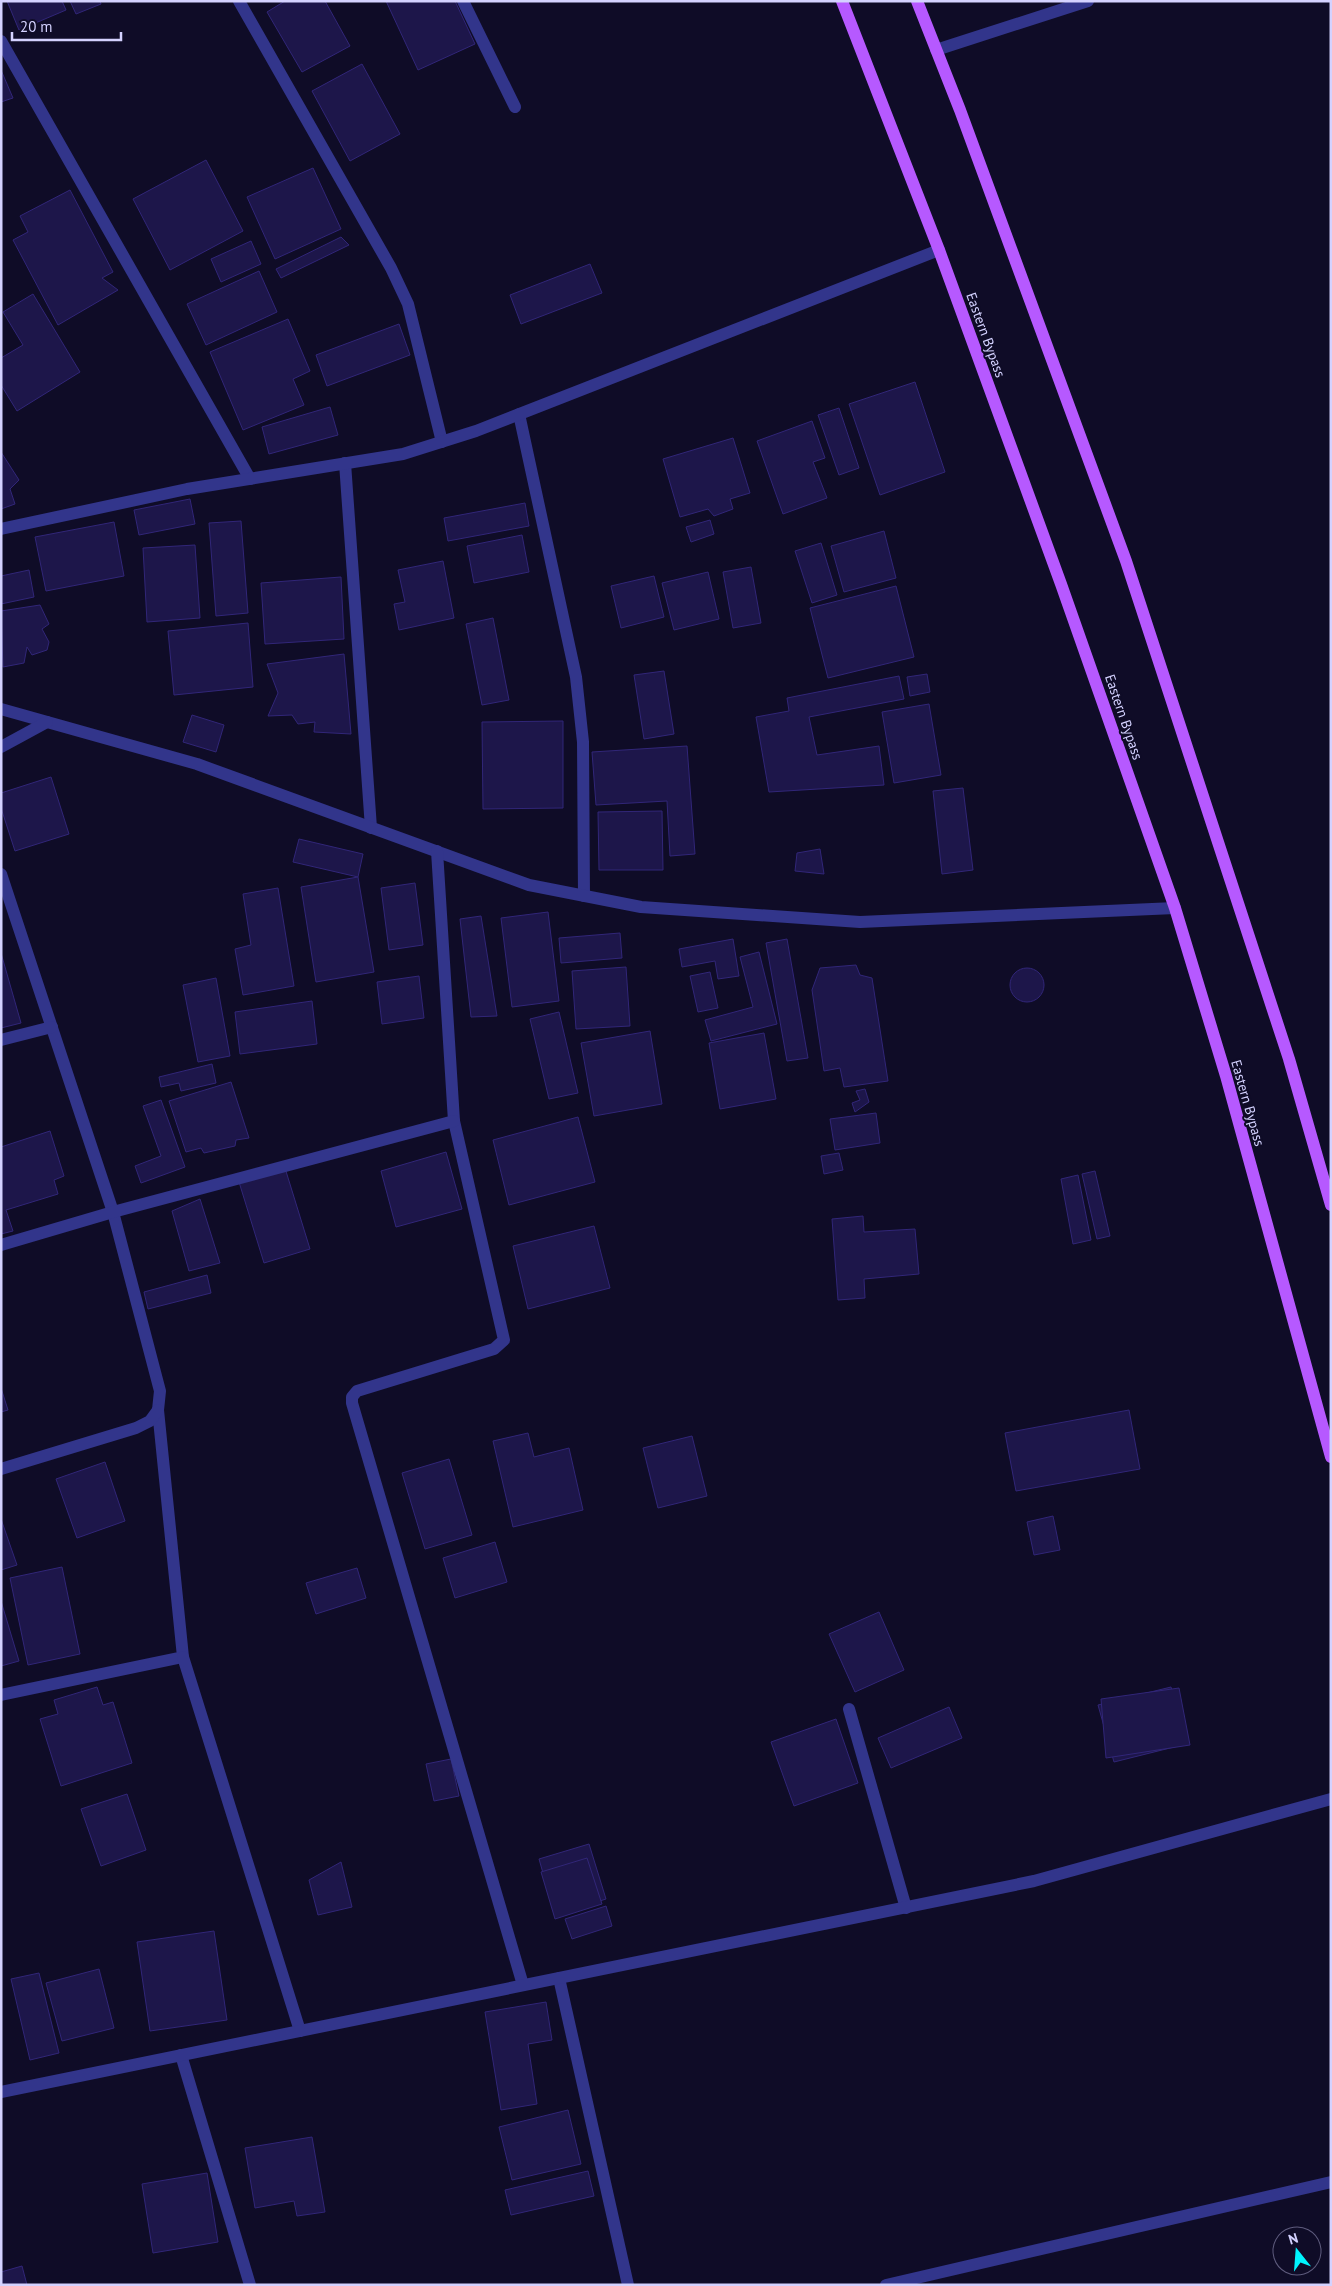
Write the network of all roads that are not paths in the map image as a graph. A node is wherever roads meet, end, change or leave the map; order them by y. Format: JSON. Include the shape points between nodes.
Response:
{"nodes":[{"id":1,"x":239,"y":1,"type":"edge"},
{"id":2,"x":463,"y":1,"type":"edge"},
{"id":3,"x":842,"y":1,"type":"edge"},
{"id":4,"x":917,"y":1,"type":"edge"},
{"id":5,"x":1088,"y":1,"type":"edge"},
{"id":6,"x":1,"y":41,"type":"edge"},
{"id":7,"x":936,"y":50,"type":"junction"},
{"id":8,"x":515,"y":107,"type":"dead end"},
{"id":9,"x":939,"y":250,"type":"junction"},
{"id":10,"x":519,"y":414,"type":"junction"},
{"id":11,"x":442,"y":442,"type":"junction"},
{"id":12,"x":346,"y":463,"type":"junction"},
{"id":13,"x":250,"y":479,"type":"junction"},
{"id":14,"x":1,"y":529,"type":"edge"},
{"id":15,"x":1,"y":709,"type":"edge"},
{"id":16,"x":47,"y":722,"type":"junction"},
{"id":17,"x":1,"y":747,"type":"edge"},
{"id":18,"x":371,"y":828,"type":"junction"},
{"id":19,"x":437,"y":851,"type":"junction"},
{"id":20,"x":1,"y":874,"type":"edge"},
{"id":21,"x":584,"y":896,"type":"junction"},
{"id":22,"x":1175,"y":908,"type":"junction"},
{"id":23,"x":52,"y":1027,"type":"junction"},
{"id":24,"x":1,"y":1040,"type":"edge"},
{"id":25,"x":454,"y":1120,"type":"junction"},
{"id":26,"x":1331,"y":1205,"type":"edge"},
{"id":27,"x":113,"y":1212,"type":"junction"},
{"id":28,"x":1,"y":1245,"type":"edge"},
{"id":29,"x":158,"y":1410,"type":"junction"},
{"id":30,"x":1331,"y":1457,"type":"edge"},
{"id":31,"x":1,"y":1469,"type":"edge"},
{"id":32,"x":183,"y":1657,"type":"junction"},
{"id":33,"x":1,"y":1695,"type":"edge"},
{"id":34,"x":849,"y":1709,"type":"dead end"},
{"id":35,"x":1331,"y":1799,"type":"edge"},
{"id":36,"x":906,"y":1908,"type":"junction"},
{"id":37,"x":559,"y":1978,"type":"junction"},
{"id":38,"x":523,"y":1985,"type":"junction"},
{"id":39,"x":300,"y":2031,"type":"junction"},
{"id":40,"x":181,"y":2055,"type":"junction"},
{"id":41,"x":1,"y":2092,"type":"edge"},
{"id":42,"x":1331,"y":2182,"type":"edge"},
{"id":43,"x":250,"y":2285,"type":"edge"},
{"id":44,"x":628,"y":2285,"type":"edge"},
{"id":45,"x":886,"y":2285,"type":"edge"}],
"edges":[{"from":1,"to":11,"type":"street","via":[[408,304]]},
{"from":2,"to":8,"type":"street"},
{"from":3,"to":9,"type":"main road","name":"Eastern Bypass"},
{"from":4,"to":7,"type":"main road"},
{"from":5,"to":7,"type":"street"},
{"from":6,"to":13,"type":"street"},
{"from":7,"to":26,"type":"main road","via":[[1126,561],[1289,1059]]},
{"from":9,"to":10,"type":"street"},
{"from":9,"to":22,"type":"main road","name":"Eastern Bypass"},
{"from":10,"to":11,"type":"street"},
{"from":10,"to":21,"type":"street","via":[[576,677],[583,742]]},
{"from":11,"to":12,"type":"street","via":[[403,454]]},
{"from":12,"to":13,"type":"street"},
{"from":12,"to":18,"type":"street"},
{"from":13,"to":14,"type":"street","via":[[187,489]]},
{"from":15,"to":16,"type":"street"},
{"from":16,"to":17,"type":"street"},
{"from":16,"to":18,"type":"street","via":[[196,764]]},
{"from":18,"to":19,"type":"street"},
{"from":19,"to":21,"type":"street","via":[[529,885]]},
{"from":19,"to":25,"type":"street"},
{"from":20,"to":23,"type":"street"},
{"from":21,"to":22,"type":"street","via":[[641,907],[860,922]]},
{"from":22,"to":30,"type":"main road","name":"Eastern Bypass","via":[[1226,1076]]},
{"from":23,"to":24,"type":"street"},
{"from":23,"to":27,"type":"street"},
{"from":25,"to":27,"type":"street"},
{"from":25,"to":38,"type":"street","via":[[504,1340],[494,1348],[357,1391],[352,1397],[352,1404]]},
{"from":27,"to":28,"type":"street"},
{"from":27,"to":29,"type":"street","via":[[160,1391]]},
{"from":29,"to":31,"type":"street","via":[[150,1422],[136,1428]]},
{"from":29,"to":32,"type":"street"},
{"from":32,"to":33,"type":"street"},
{"from":32,"to":39,"type":"street"},
{"from":34,"to":36,"type":"street"},
{"from":35,"to":36,"type":"street","via":[[1034,1882]]},
{"from":36,"to":37,"type":"street"},
{"from":37,"to":38,"type":"street"},
{"from":37,"to":44,"type":"street"},
{"from":38,"to":39,"type":"street"},
{"from":39,"to":40,"type":"street"},
{"from":40,"to":41,"type":"street"},
{"from":40,"to":43,"type":"street"},
{"from":42,"to":45,"type":"street"}]}
